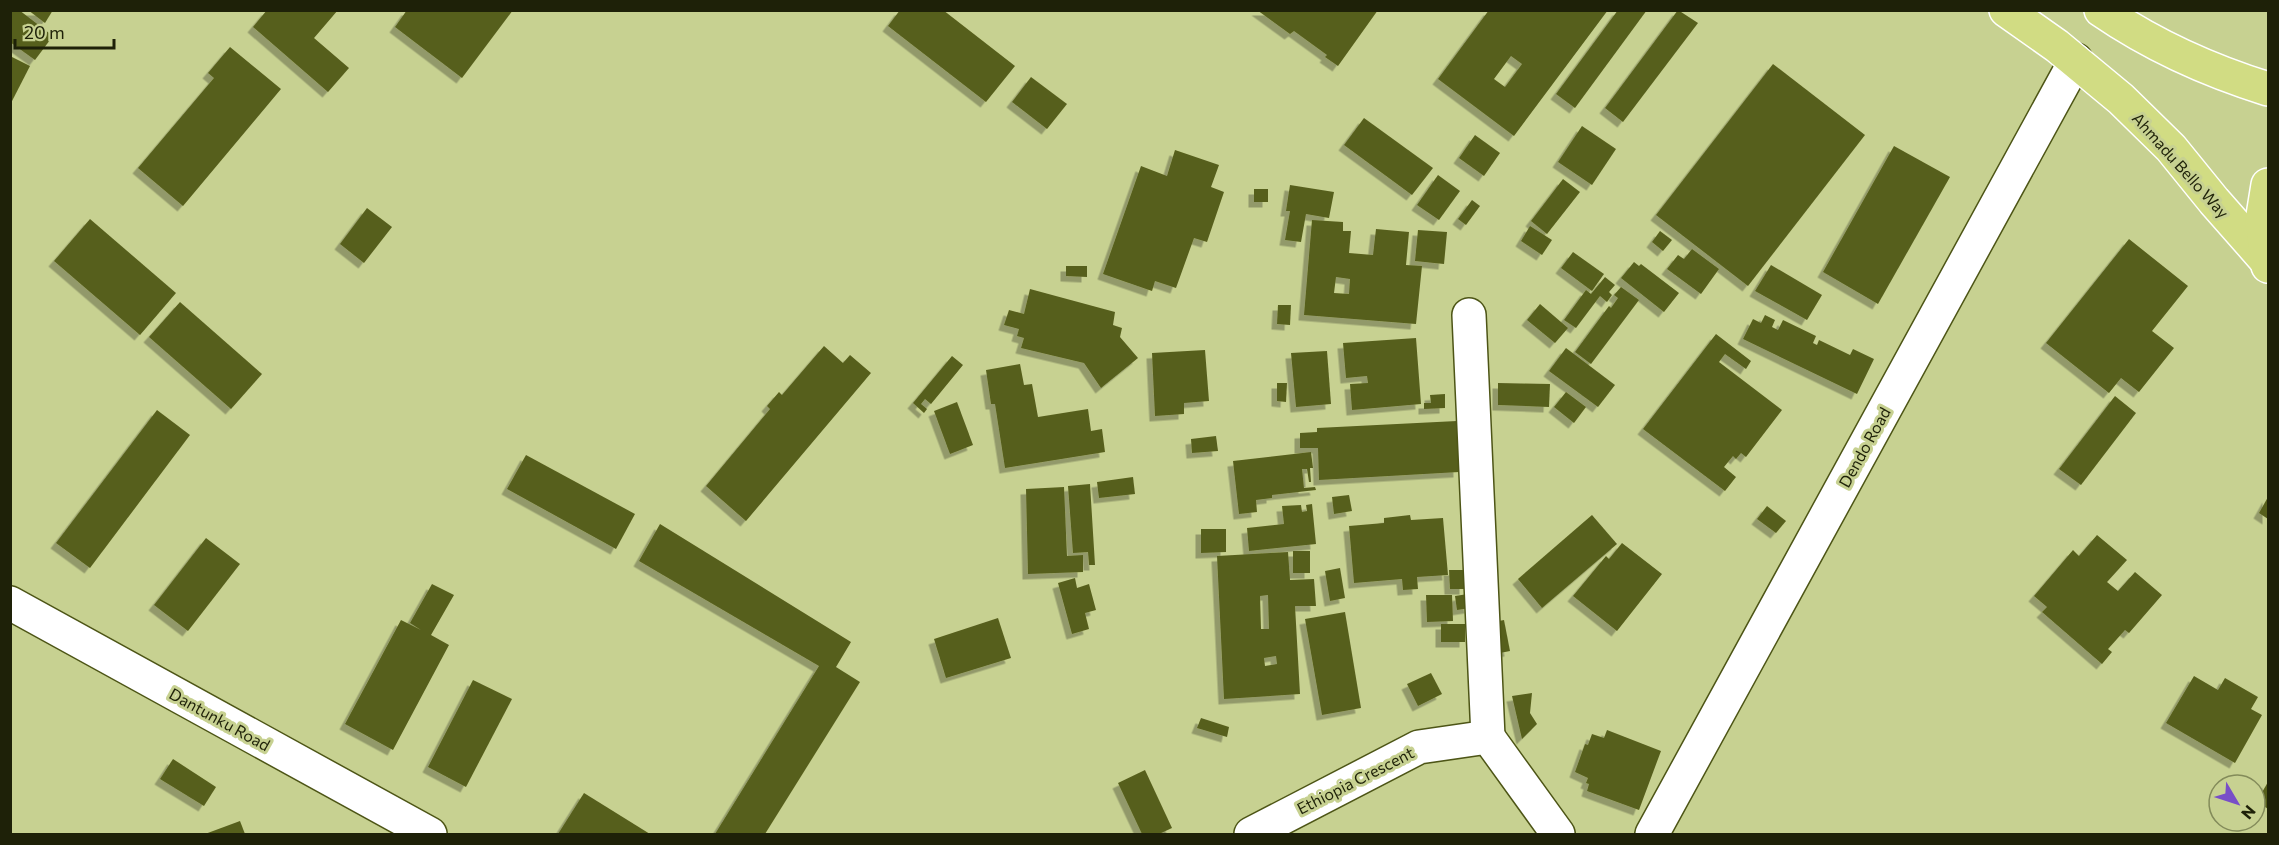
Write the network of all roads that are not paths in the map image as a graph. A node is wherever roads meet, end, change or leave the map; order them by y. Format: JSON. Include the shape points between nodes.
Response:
{"nodes":[{"id":1,"x":2006,"y":10,"type":"edge"},
{"id":2,"x":2101,"y":10,"type":"edge"},
{"id":3,"x":2076,"y":60,"type":"junction"},
{"id":4,"x":2268,"y":89,"type":"edge"},
{"id":5,"x":2268,"y":185,"type":"edge"},
{"id":6,"x":2267,"y":263,"type":"edge"},
{"id":7,"x":1469,"y":315,"type":"dead end"},
{"id":8,"x":10,"y":603,"type":"edge"},
{"id":9,"x":1488,"y":737,"type":"junction"},
{"id":10,"x":430,"y":834,"type":"edge"},
{"id":11,"x":1251,"y":834,"type":"edge"},
{"id":12,"x":1558,"y":834,"type":"edge"},
{"id":13,"x":1652,"y":834,"type":"edge"}],
"edges":[{"from":1,"to":3,"type":"main road","name":"Ahmadu Bello Way"},
{"from":2,"to":4,"type":"main road","via":[[2178,54]]},
{"from":3,"to":6,"type":"main road","name":"Ahmadu Bello Way","via":[[2171,148]]},
{"from":3,"to":13,"type":"street","name":"Dendo Road"},
{"from":5,"to":6,"type":"main road","via":[[2262,222]]},
{"from":7,"to":9,"type":"street"},
{"from":8,"to":10,"type":"street","name":"Dantunku Road"},
{"from":9,"to":11,"type":"street","name":"Ethiopia Crescent","via":[[1419,747]]},
{"from":9,"to":12,"type":"street"}]}
